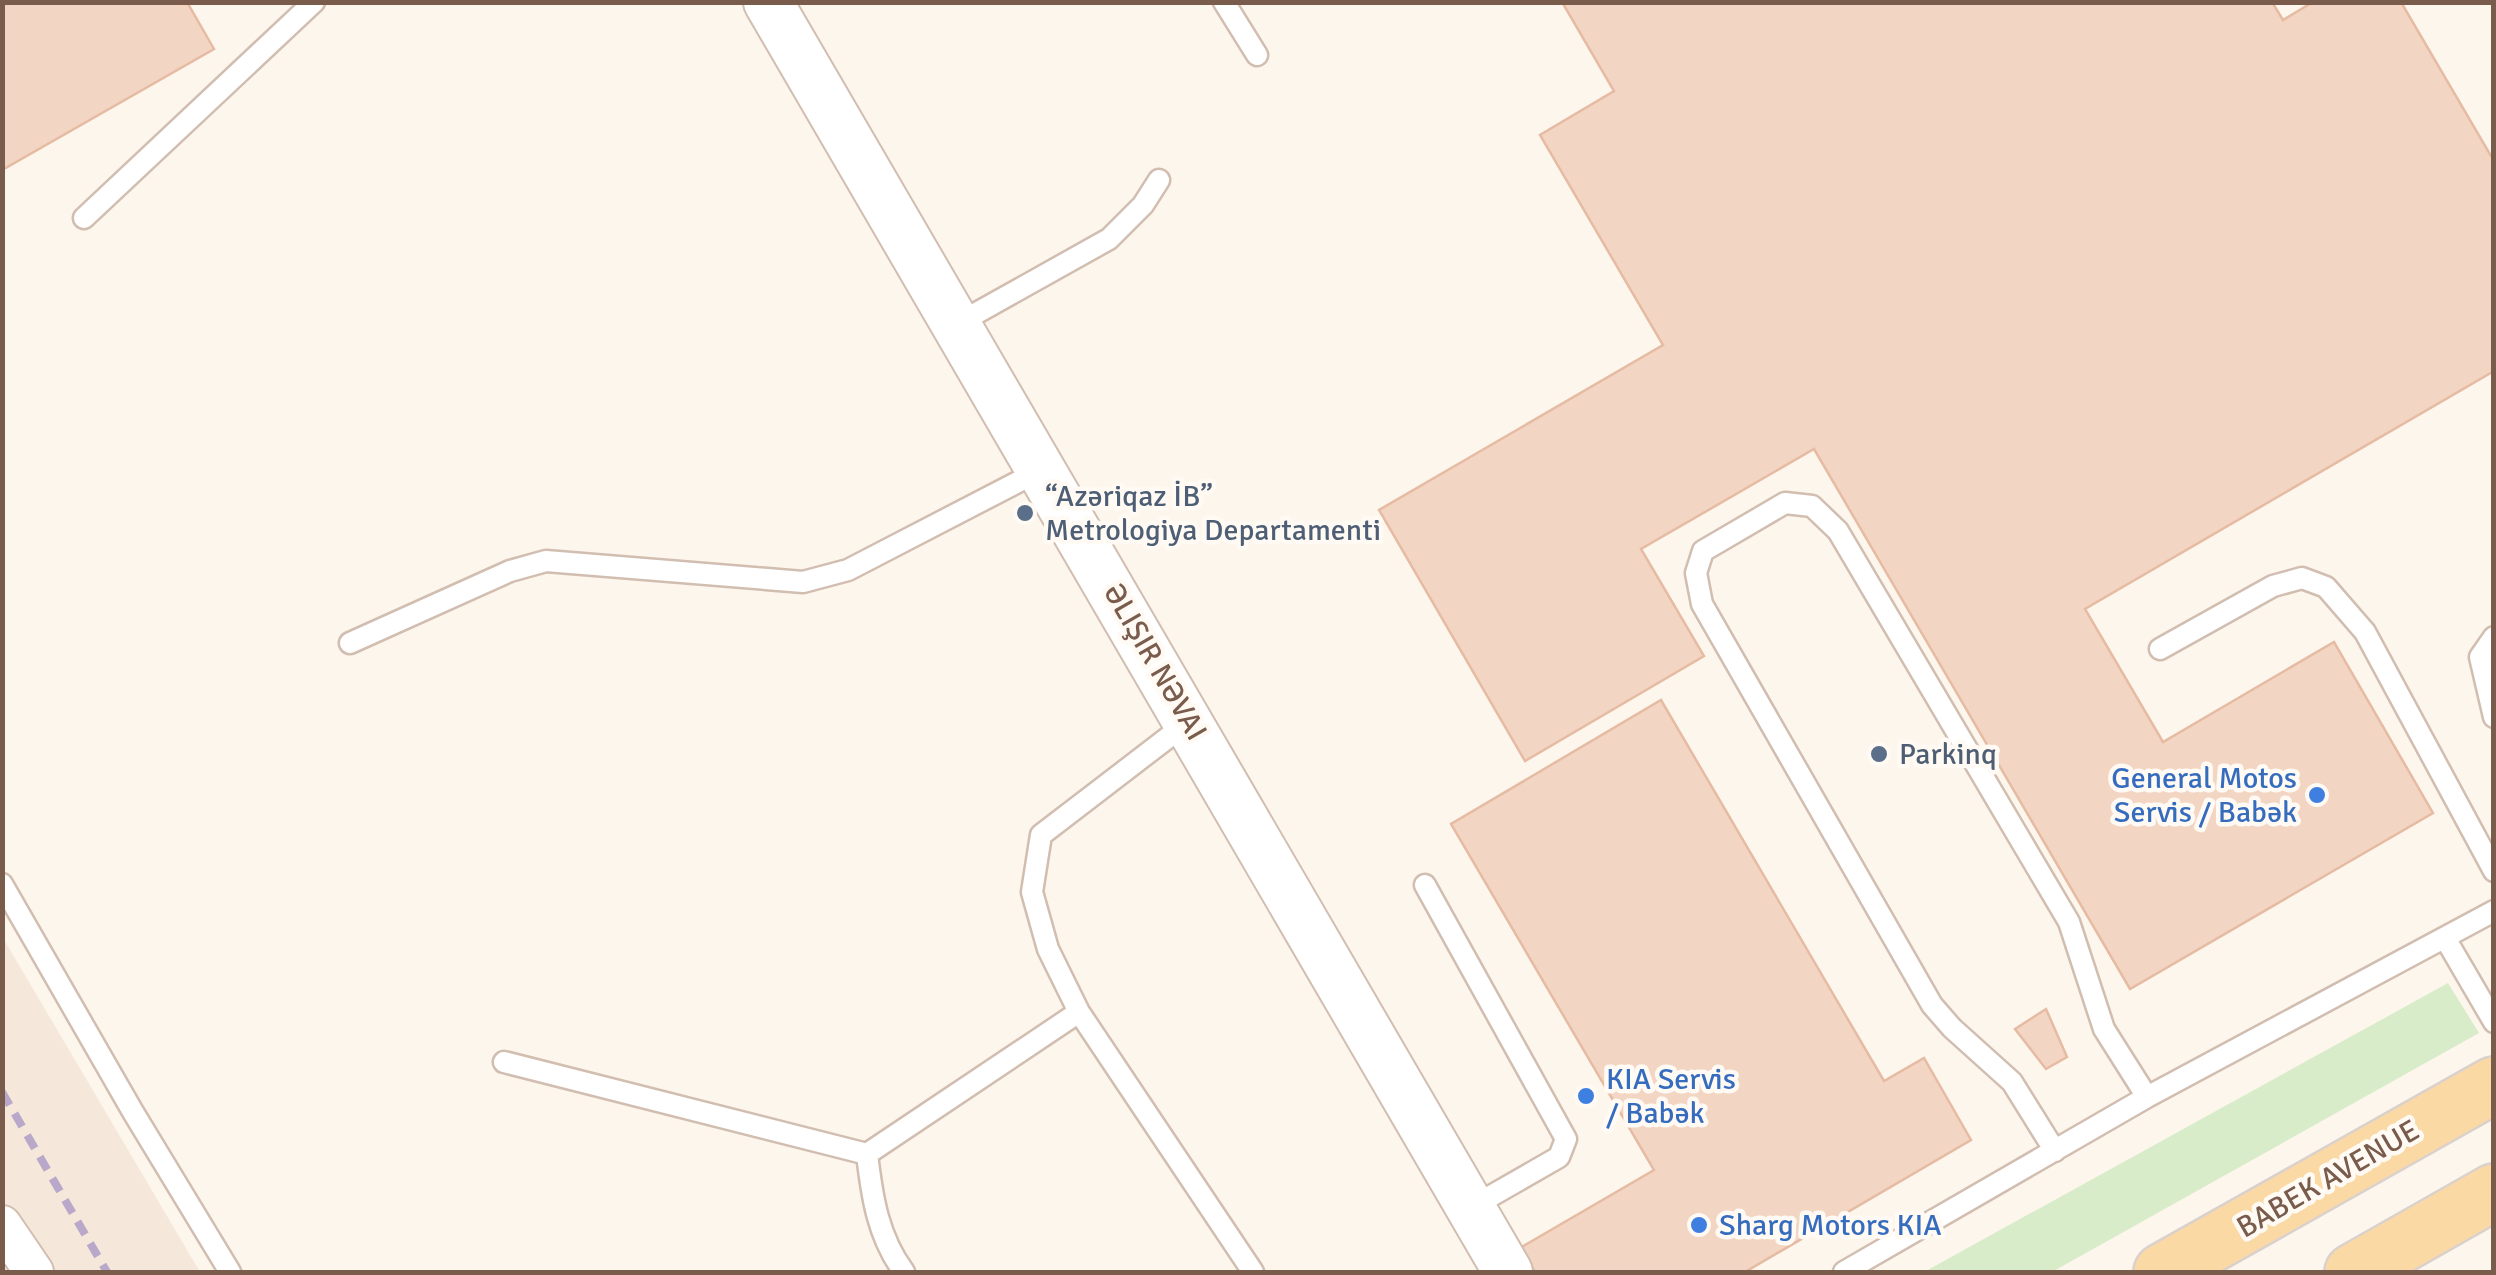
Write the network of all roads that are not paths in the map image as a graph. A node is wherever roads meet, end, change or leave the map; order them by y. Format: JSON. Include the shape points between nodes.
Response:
{"nodes":[{"id":1,"x":314,"y":2,"type":"edge"},
{"id":2,"x":768,"y":2,"type":"edge"},
{"id":3,"x":1224,"y":2,"type":"edge"},
{"id":4,"x":1256,"y":55,"type":"dead end"},
{"id":5,"x":1159,"y":180,"type":"dead end"},
{"id":6,"x":84,"y":218,"type":"dead end"},
{"id":7,"x":957,"y":324,"type":"junction"},
{"id":8,"x":1042,"y":469,"type":"junction"},
{"id":9,"x":2494,"y":637,"type":"edge"},
{"id":10,"x":350,"y":643,"type":"dead end"},
{"id":11,"x":2160,"y":649,"type":"dead end"},
{"id":12,"x":2494,"y":716,"type":"edge"},
{"id":13,"x":1189,"y":721,"type":"junction"},
{"id":14,"x":2494,"y":871,"type":"edge"},
{"id":15,"x":2,"y":884,"type":"edge"},
{"id":16,"x":1425,"y":885,"type":"dead end"},
{"id":17,"x":2494,"y":911,"type":"edge"},
{"id":18,"x":2445,"y":938,"type":"junction"},
{"id":19,"x":1079,"y":1012,"type":"junction"},
{"id":20,"x":2494,"y":1022,"type":"edge"},
{"id":21,"x":504,"y":1062,"type":"dead end"},
{"id":22,"x":2494,"y":1085,"type":"edge"},
{"id":23,"x":2147,"y":1097,"type":"junction"},
{"id":24,"x":2055,"y":1151,"type":"junction"},
{"id":25,"x":867,"y":1154,"type":"junction"},
{"id":26,"x":2494,"y":1192,"type":"edge"},
{"id":27,"x":1470,"y":1208,"type":"junction"},
{"id":28,"x":2,"y":1225,"type":"edge"},
{"id":29,"x":34,"y":1272,"type":"edge"},
{"id":30,"x":230,"y":1272,"type":"edge"},
{"id":31,"x":904,"y":1272,"type":"edge"},
{"id":32,"x":1254,"y":1272,"type":"edge"},
{"id":33,"x":1508,"y":1272,"type":"edge"},
{"id":34,"x":1844,"y":1272,"type":"edge"},
{"id":35,"x":2162,"y":1272,"type":"edge"},
{"id":36,"x":2352,"y":1272,"type":"edge"}],
"edges":[{"from":1,"to":6,"type":"lane"},
{"from":2,"to":7,"type":"street","name":"ƏLIŞIR NƏVAI"},
{"from":3,"to":4,"type":"lane"},
{"from":5,"to":7,"type":"lane","via":[[1109,239]]},
{"from":7,"to":8,"type":"street","name":"ƏLIŞIR NƏVAI"},
{"from":8,"to":10,"type":"lane","via":[[848,570],[804,582],[546,560]]},
{"from":8,"to":13,"type":"street","name":"ƏLIŞIR NƏVAI"},
{"from":9,"to":12,"type":"lane","via":[[2480,657]]},
{"from":11,"to":14,"type":"lane","via":[[2273,586],[2302,578],[2326,587],[2365,632]]},
{"from":13,"to":19,"type":"lane","via":[[1040,835],[1032,892],[1048,950]]},
{"from":13,"to":27,"type":"street","name":"ƏLIŞIR NƏVAI"},
{"from":15,"to":30,"type":"lane"},
{"from":16,"to":27,"type":"lane","via":[[1566,1138],[1559,1158]]},
{"from":17,"to":18,"type":"lane"},
{"from":18,"to":20,"type":"lane"},
{"from":18,"to":23,"type":"lane"},
{"from":19,"to":25,"type":"lane"},
{"from":19,"to":32,"type":"lane"},
{"from":21,"to":25,"type":"lane"},
{"from":22,"to":35,"type":"main road","name":"BABEK AVENUE"},
{"from":23,"to":24,"type":"lane"},
{"from":23,"to":24,"type":"lane","via":[[2104,1029],[2069,922],[1838,530],[1812,506],[1785,503],[1703,550],[1696,573],[1702,604],[1932,1005],[2012,1082]]},
{"from":24,"to":34,"type":"lane"},
{"from":25,"to":31,"type":"lane","via":[[872,1205]]},
{"from":26,"to":36,"type":"main road"},
{"from":27,"to":33,"type":"street","name":"ƏLIŞIR NƏVAI"},
{"from":28,"to":29,"type":"street"}]}
